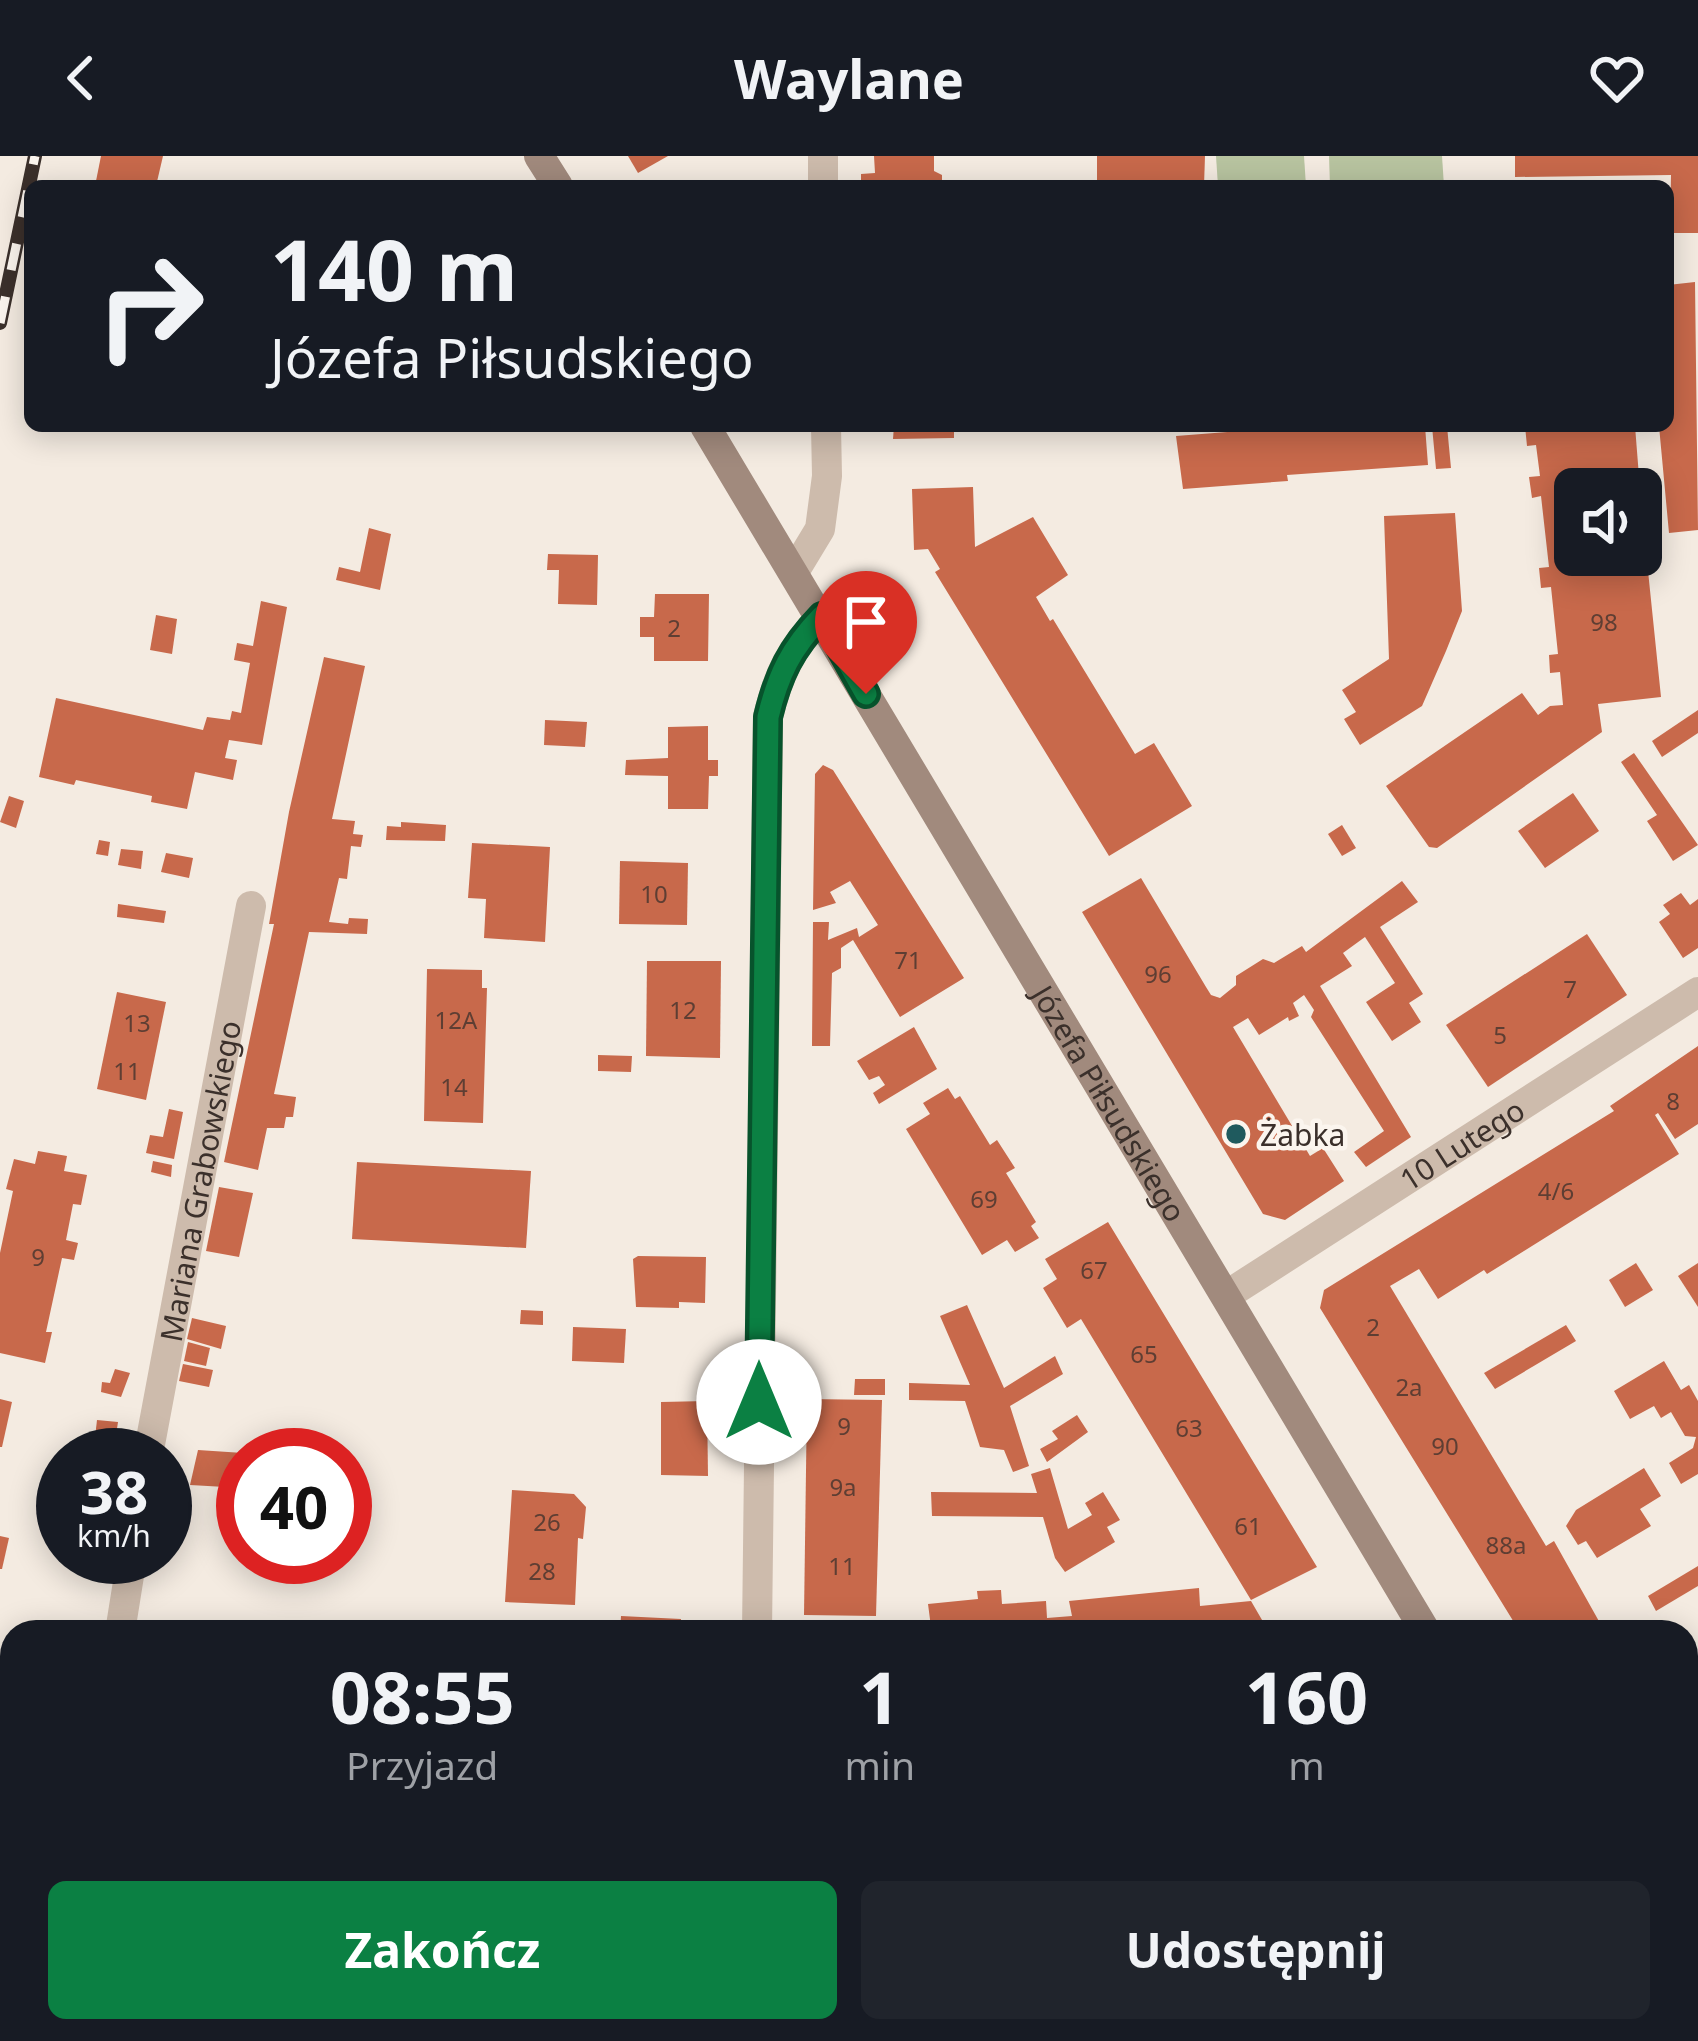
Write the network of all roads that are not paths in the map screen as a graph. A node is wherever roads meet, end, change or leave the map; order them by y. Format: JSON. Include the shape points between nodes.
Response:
{"nodes":[{"id":1,"x":709,"y":432,"type":"edge"},
{"id":2,"x":826,"y":432,"type":"edge"},
{"id":3,"x":794,"y":572,"type":"junction"},
{"id":4,"x":822,"y":616,"type":"junction"},
{"id":5,"x":251,"y":906,"type":"dead end"},
{"id":6,"x":1698,"y":992,"type":"edge"},
{"id":7,"x":1227,"y":1295,"type":"junction"},
{"id":8,"x":153,"y":1428,"type":"edge"},
{"id":9,"x":128,"y":1584,"type":"edge"},
{"id":10,"x":122,"y":1620,"type":"edge"},
{"id":11,"x":757,"y":1620,"type":"edge"},
{"id":12,"x":1419,"y":1620,"type":"edge"}],
"edges":[{"from":1,"to":3,"type":"main road","name":"Józefa Piłsudskiego"},
{"from":2,"to":3,"type":"street","via":[[820,529]]},
{"from":3,"to":4,"type":"main road","name":"Józefa Piłsudskiego"},
{"from":4,"to":7,"type":"main road","name":"Józefa Piłsudskiego"},
{"from":4,"to":11,"type":"street","via":[[779,673],[768,717]]},
{"from":5,"to":8,"type":"street","name":"Mariana Grabowskiego"},
{"from":6,"to":7,"type":"street","name":"10 Lutego"},
{"from":7,"to":12,"type":"main road","name":"Józefa Piłsudskiego"},
{"from":9,"to":10,"type":"street"}]}
